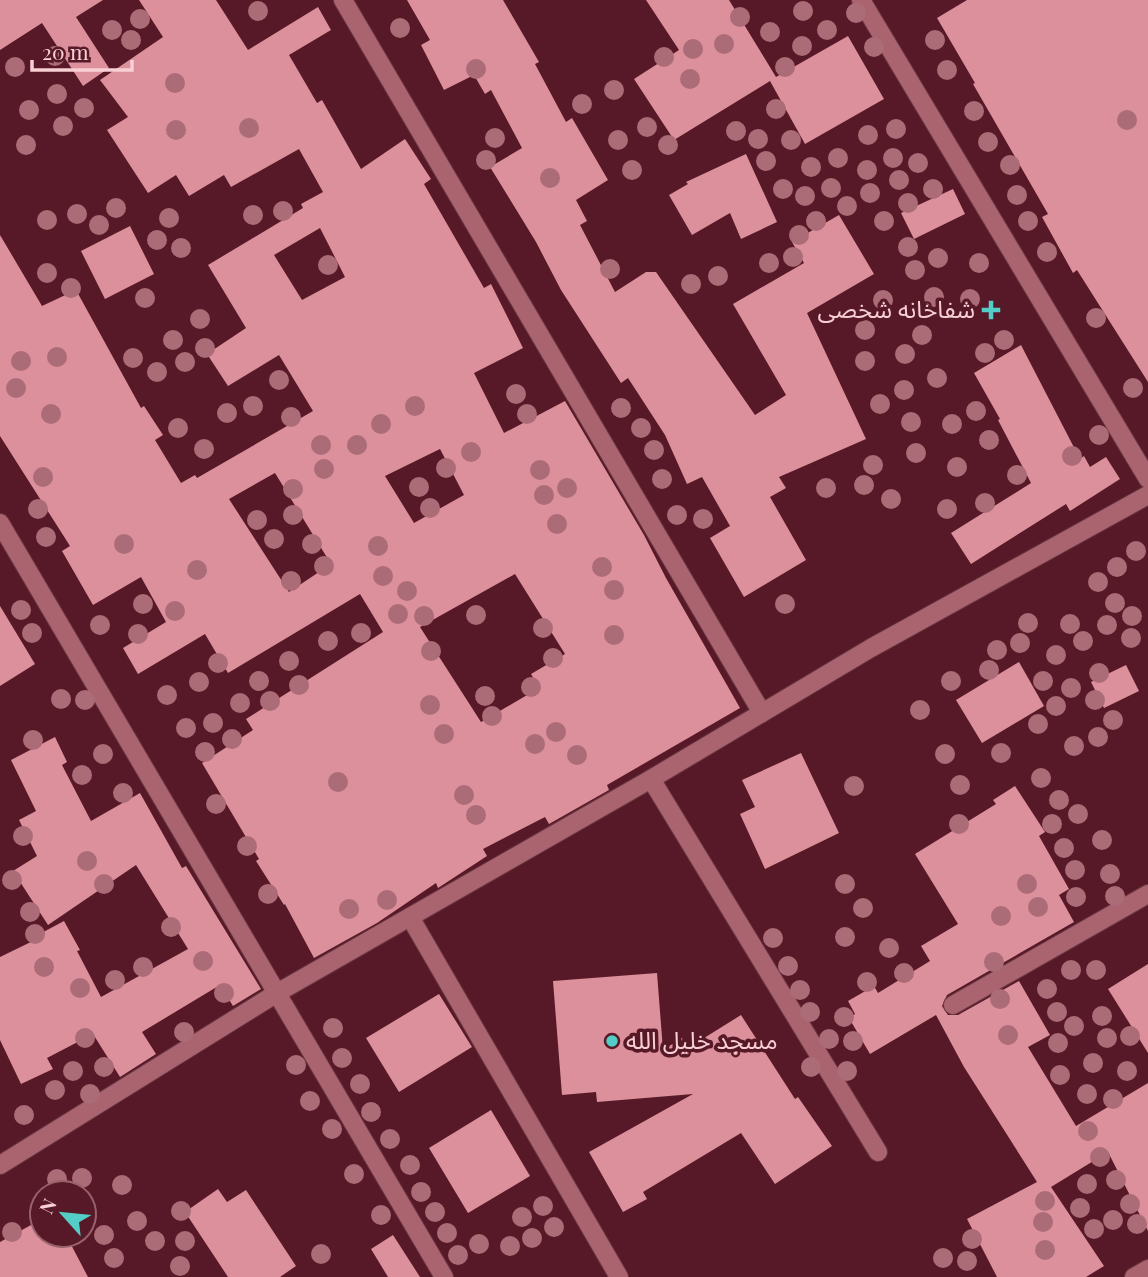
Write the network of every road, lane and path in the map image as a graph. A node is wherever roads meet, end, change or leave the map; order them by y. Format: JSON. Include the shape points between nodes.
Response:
{"nodes":[{"id":1,"x":343,"y":0,"type":"edge"},
{"id":2,"x":860,"y":0,"type":"edge"},
{"id":3,"x":1148,"y":479,"type":"edge"},
{"id":4,"x":1148,"y":495,"type":"edge"},
{"id":5,"x":0,"y":523,"type":"edge"},
{"id":6,"x":762,"y":713,"type":"junction"},
{"id":7,"x":652,"y":779,"type":"junction"},
{"id":8,"x":1148,"y":894,"type":"edge"},
{"id":9,"x":410,"y":917,"type":"junction"},
{"id":10,"x":277,"y":993,"type":"junction"},
{"id":11,"x":953,"y":1005,"type":"dead end"},
{"id":12,"x":878,"y":1152,"type":"dead end"},
{"id":13,"x":0,"y":1165,"type":"edge"},
{"id":14,"x":1148,"y":1269,"type":"edge"},
{"id":15,"x":444,"y":1277,"type":"edge"},
{"id":16,"x":619,"y":1277,"type":"edge"},
{"id":17,"x":1134,"y":1277,"type":"edge"}],
"edges":[{"from":1,"to":6,"type":"street"},
{"from":2,"to":3,"type":"street"},
{"from":4,"to":6,"type":"street"},
{"from":5,"to":10,"type":"street"},
{"from":6,"to":7,"type":"street"},
{"from":7,"to":9,"type":"street"},
{"from":7,"to":12,"type":"street"},
{"from":8,"to":11,"type":"street"},
{"from":9,"to":10,"type":"street"},
{"from":9,"to":16,"type":"street"},
{"from":10,"to":13,"type":"street"},
{"from":10,"to":15,"type":"street"},
{"from":14,"to":17,"type":"street"}]}
